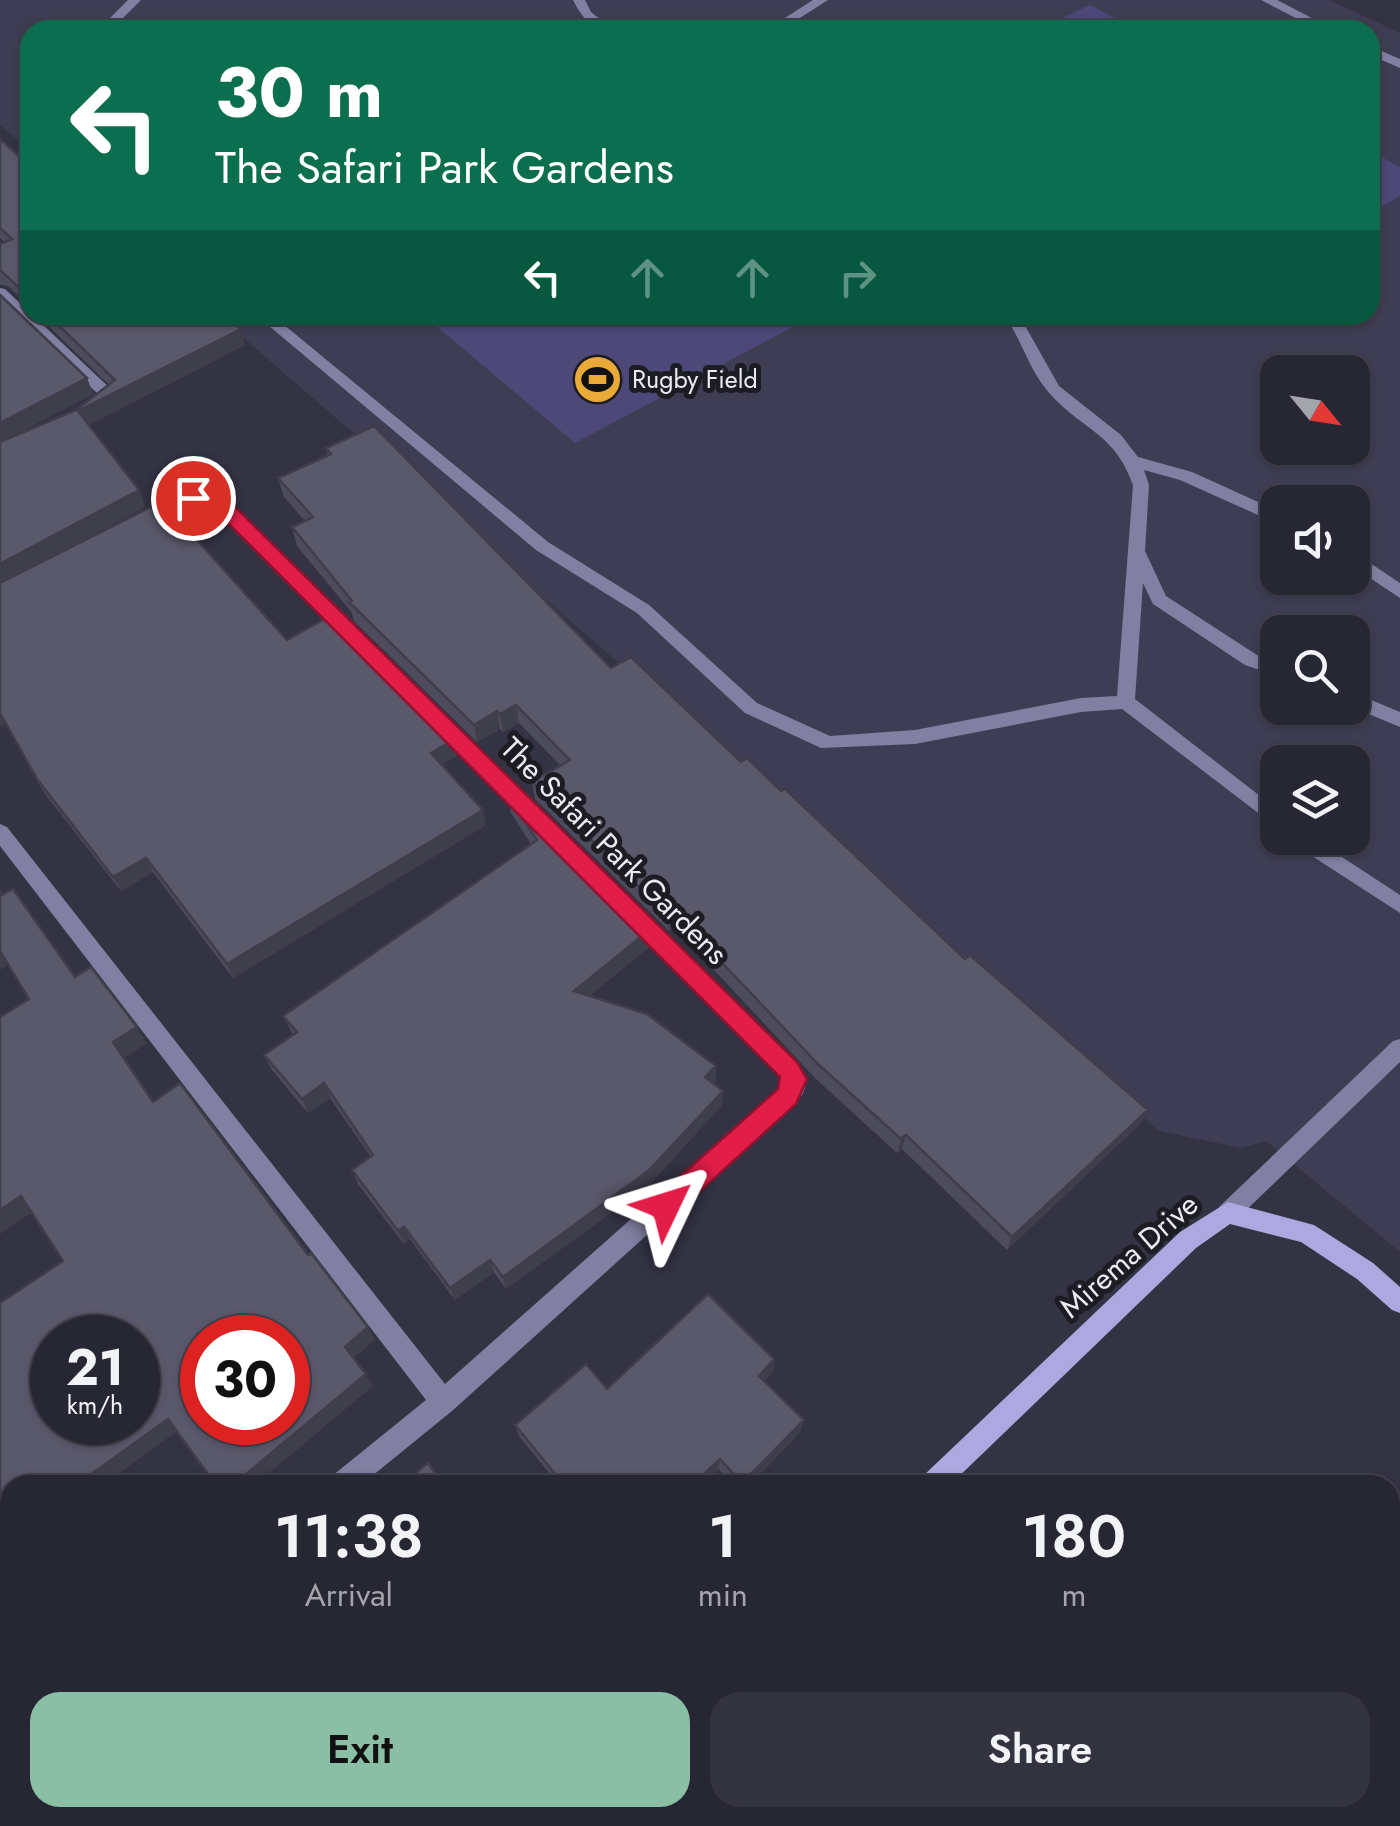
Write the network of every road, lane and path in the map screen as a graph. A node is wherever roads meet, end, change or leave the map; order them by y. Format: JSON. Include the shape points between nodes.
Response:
{"nodes":[{"id":1,"x":135,"y":0,"type":"edge"},
{"id":2,"x":580,"y":0,"type":"edge"},
{"id":3,"x":822,"y":0,"type":"edge"},
{"id":4,"x":1267,"y":0,"type":"edge"},
{"id":5,"x":114,"y":20,"type":"edge"},
{"id":6,"x":594,"y":20,"type":"edge"},
{"id":7,"x":789,"y":20,"type":"edge"},
{"id":8,"x":1308,"y":20,"type":"edge"},
{"id":9,"x":0,"y":292,"type":"edge"},
{"id":10,"x":20,"y":311,"type":"edge"},
{"id":11,"x":35,"y":325,"type":"edge"},
{"id":12,"x":274,"y":325,"type":"edge"},
{"id":13,"x":1020,"y":325,"type":"edge"},
{"id":14,"x":75,"y":418,"type":"edge"},
{"id":15,"x":1135,"y":462,"type":"junction"},
{"id":16,"x":1260,"y":510,"type":"edge"},
{"id":17,"x":121,"y":533,"type":"edge"},
{"id":18,"x":1134,"y":545,"type":"junction"},
{"id":19,"x":1370,"y":570,"type":"edge"},
{"id":20,"x":1400,"y":592,"type":"edge"},
{"id":21,"x":1260,"y":663,"type":"edge"},
{"id":22,"x":1126,"y":702,"type":"junction"},
{"id":23,"x":1370,"y":707,"type":"edge"},
{"id":24,"x":1400,"y":720,"type":"edge"},
{"id":25,"x":1260,"y":807,"type":"edge"},
{"id":26,"x":0,"y":832,"type":"edge"},
{"id":27,"x":1325,"y":855,"type":"edge"},
{"id":28,"x":1400,"y":905,"type":"edge"},
{"id":29,"x":1400,"y":1048,"type":"edge"},
{"id":30,"x":1228,"y":1213,"type":"junction"},
{"id":31,"x":1400,"y":1302,"type":"edge"},
{"id":32,"x":443,"y":1402,"type":"junction"},
{"id":33,"x":354,"y":1475,"type":"edge"},
{"id":34,"x":942,"y":1475,"type":"edge"}],
"edges":[{"from":1,"to":5,"type":"street"},
{"from":2,"to":6,"type":"street"},
{"from":3,"to":7,"type":"street"},
{"from":4,"to":8,"type":"street"},
{"from":9,"to":10,"type":"street"},
{"from":11,"to":14,"type":"street","via":[[109,396]]},
{"from":12,"to":22,"type":"street","via":[[542,546],[643,609],[751,708],[828,743],[915,737]]},
{"from":13,"to":15,"type":"street","via":[[1054,390],[1100,422]]},
{"from":15,"to":16,"type":"street","via":[[1186,476]]},
{"from":15,"to":18,"type":"street","via":[[1141,485]]},
{"from":17,"to":32,"type":"street","name":"The Safari Park Gardens","via":[[177,502],[193,498],[221,505],[794,1079],[777,1108]]},
{"from":18,"to":21,"type":"street","via":[[1159,600]]},
{"from":18,"to":22,"type":"street"},
{"from":19,"to":20,"type":"street"},
{"from":22,"to":25,"type":"street"},
{"from":23,"to":24,"type":"street"},
{"from":26,"to":32,"type":"street"},
{"from":27,"to":28,"type":"street"},
{"from":29,"to":30,"type":"street"},
{"from":30,"to":31,"type":"street","name":"Mirema Drive","via":[[1306,1233]]},
{"from":30,"to":34,"type":"street","name":"Mirema Drive","via":[[1188,1240]]},
{"from":32,"to":33,"type":"street","name":"The Safari Park Gardens"}]}
